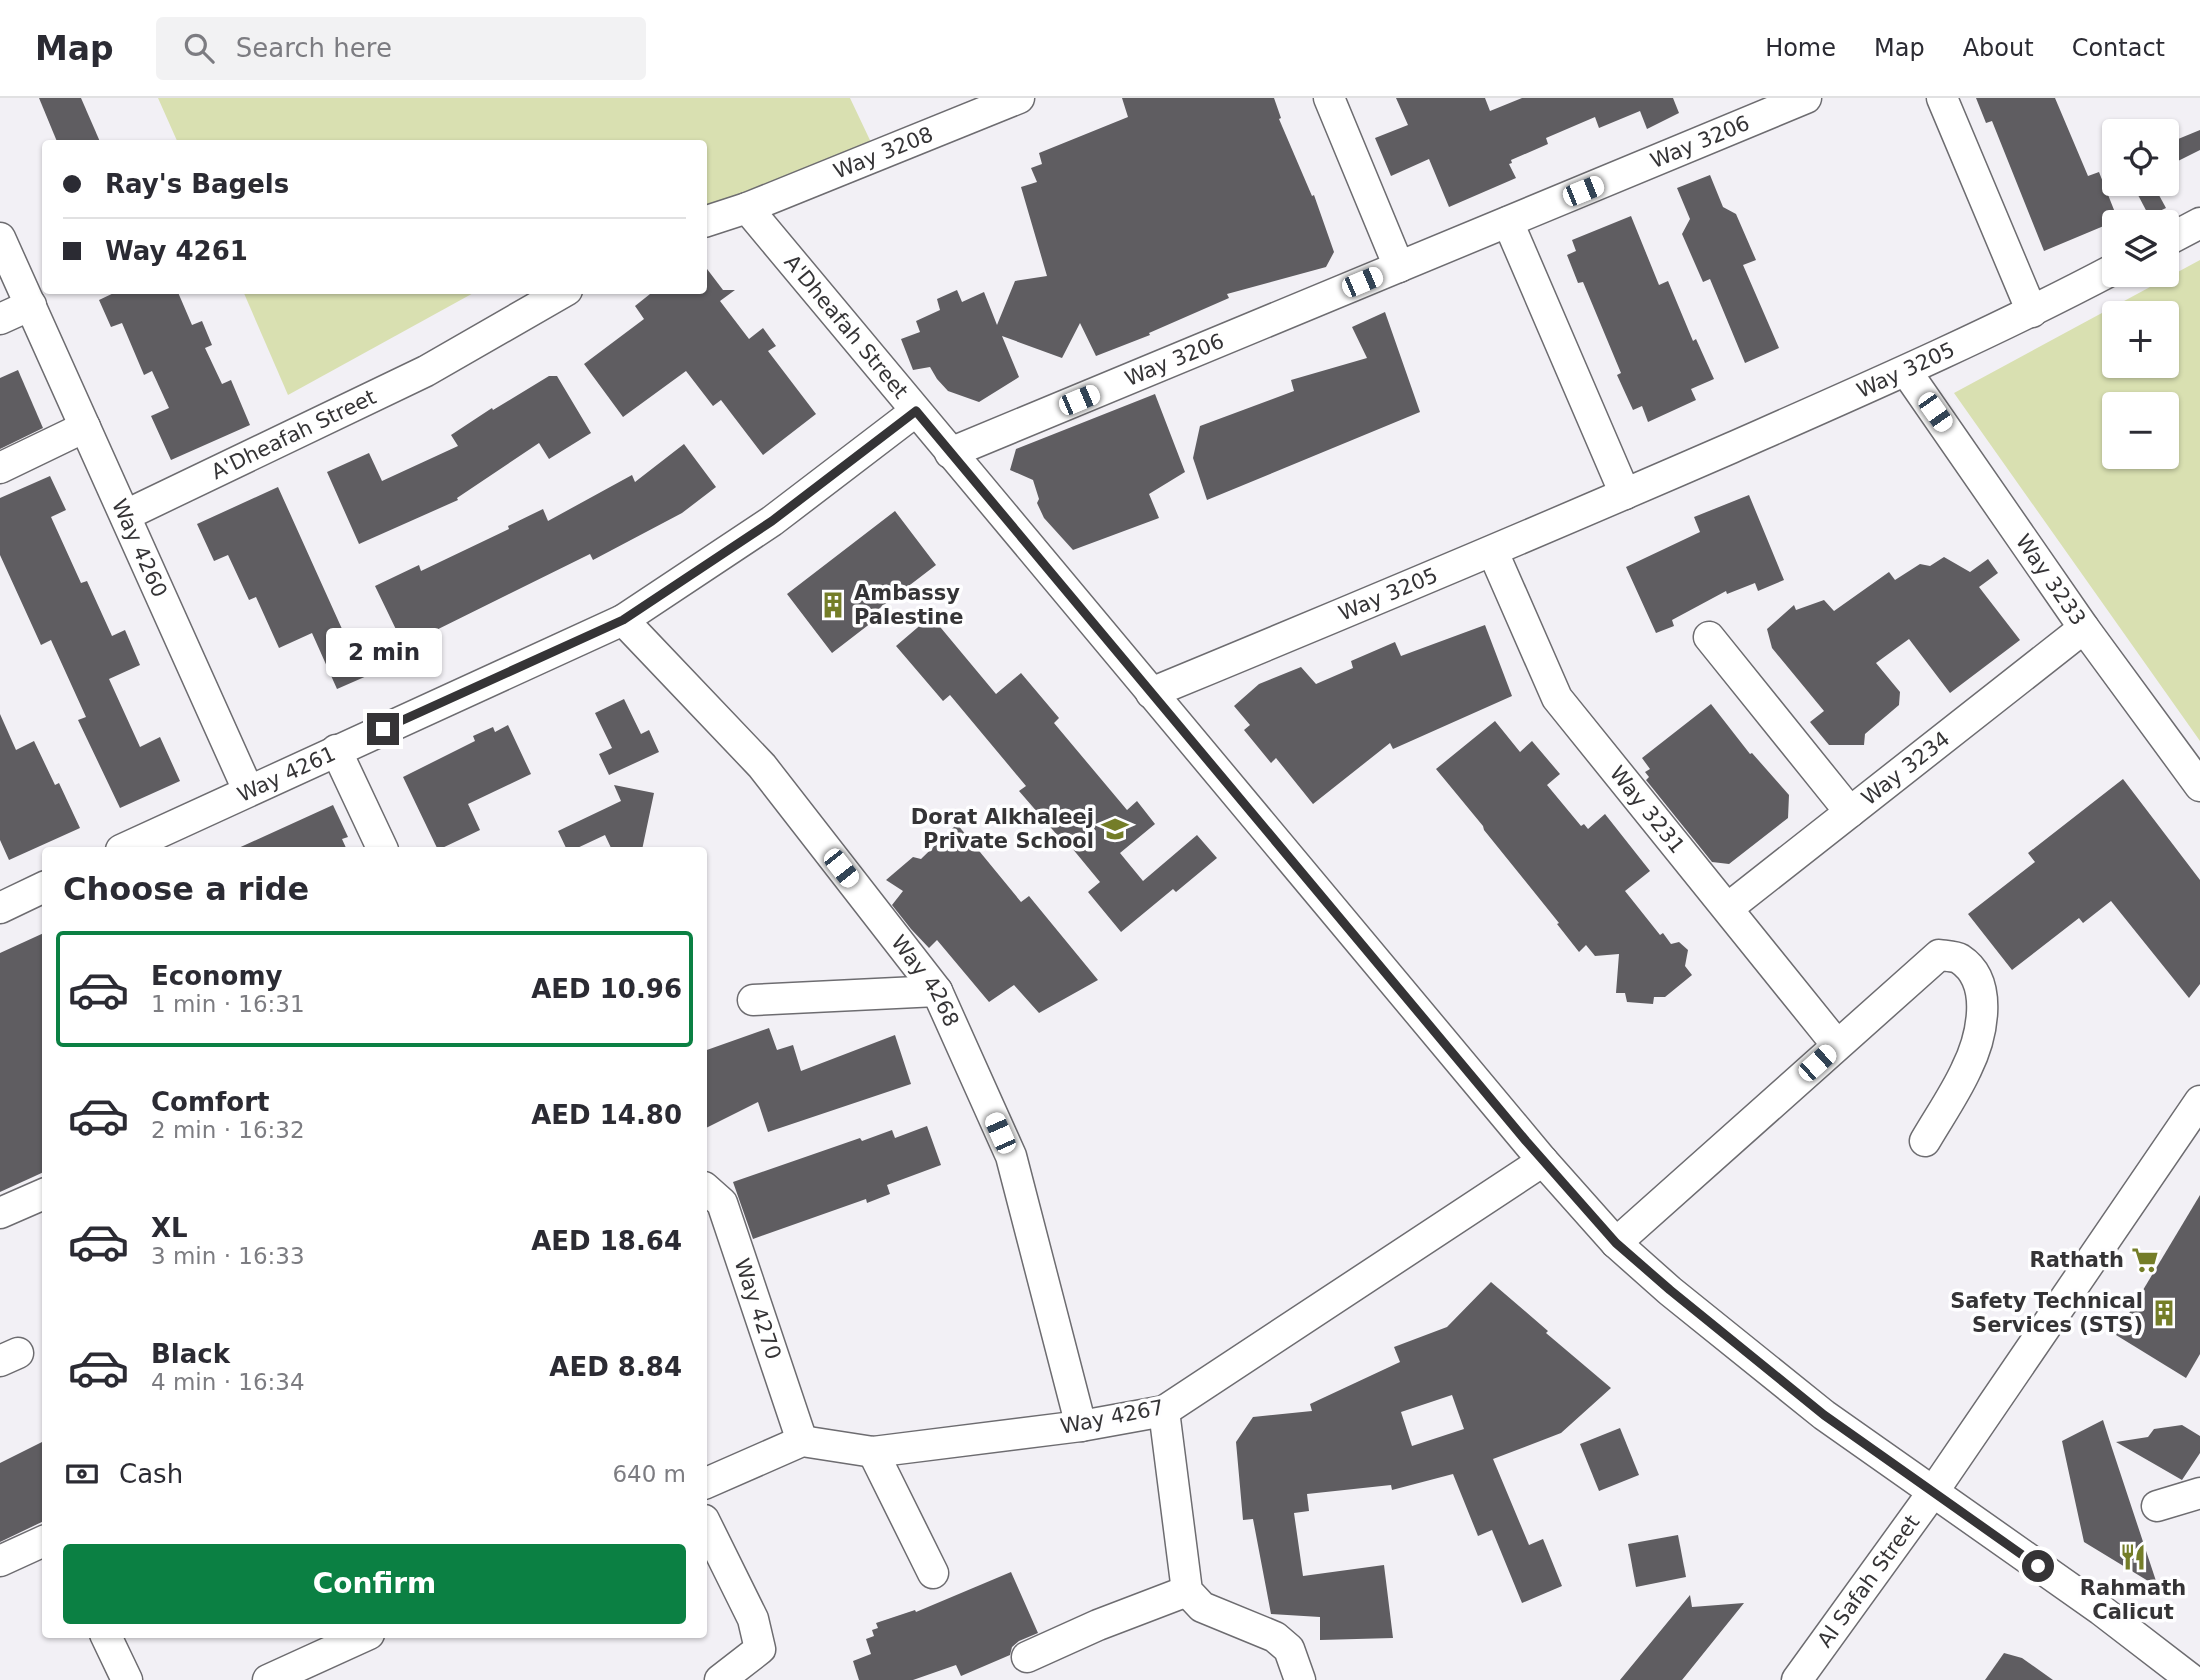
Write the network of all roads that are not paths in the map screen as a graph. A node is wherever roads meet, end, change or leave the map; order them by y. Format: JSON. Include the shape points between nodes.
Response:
{"nodes":[{"id":1,"x":1019,"y":98,"type":"edge"},
{"id":2,"x":1329,"y":98,"type":"edge"},
{"id":3,"x":1806,"y":98,"type":"edge"},
{"id":4,"x":1942,"y":98,"type":"edge"},
{"id":5,"x":747,"y":208,"type":"junction"},
{"id":6,"x":707,"y":221,"type":"edge"},
{"id":7,"x":1508,"y":222,"type":"junction"},
{"id":8,"x":2200,"y":223,"type":"edge"},
{"id":9,"x":2179,"y":234,"type":"edge"},
{"id":10,"x":0,"y":238,"type":"edge"},
{"id":11,"x":1399,"y":267,"type":"junction"},
{"id":12,"x":2102,"y":275,"type":"edge"},
{"id":13,"x":560,"y":294,"type":"edge"},
{"id":14,"x":31,"y":305,"type":"junction"},
{"id":15,"x":2032,"y":312,"type":"junction"},
{"id":16,"x":0,"y":319,"type":"edge"},
{"id":17,"x":1906,"y":371,"type":"junction"},
{"id":18,"x":916,"y":411,"type":"junction"},
{"id":19,"x":85,"y":427,"type":"junction"},
{"id":20,"x":950,"y":453,"type":"junction"},
{"id":21,"x":0,"y":468,"type":"edge"},
{"id":22,"x":1625,"y":494,"type":"junction"},
{"id":23,"x":126,"y":514,"type":"junction"},
{"id":24,"x":1493,"y":552,"type":"junction"},
{"id":25,"x":623,"y":620,"type":"junction"},
{"id":26,"x":2084,"y":628,"type":"junction"},
{"id":27,"x":1709,"y":637,"type":"dead end"},
{"id":28,"x":1151,"y":693,"type":"junction"},
{"id":29,"x":335,"y":750,"type":"junction"},
{"id":30,"x":2200,"y":786,"type":"edge"},
{"id":31,"x":248,"y":790,"type":"junction"},
{"id":32,"x":1850,"y":812,"type":"junction"},
{"id":33,"x":127,"y":847,"type":"edge"},
{"id":34,"x":382,"y":847,"type":"edge"},
{"id":35,"x":42,"y":888,"type":"edge"},
{"id":36,"x":0,"y":908,"type":"edge"},
{"id":37,"x":1728,"y":908,"type":"junction"},
{"id":38,"x":937,"y":991,"type":"junction"},
{"id":39,"x":752,"y":1000,"type":"dead end"},
{"id":40,"x":1837,"y":1045,"type":"junction"},
{"id":41,"x":2200,"y":1101,"type":"edge"},
{"id":42,"x":1925,"y":1141,"type":"dead end"},
{"id":43,"x":1543,"y":1161,"type":"junction"},
{"id":44,"x":707,"y":1190,"type":"edge"},
{"id":45,"x":42,"y":1195,"type":"edge"},
{"id":46,"x":0,"y":1213,"type":"edge"},
{"id":47,"x":1616,"y":1243,"type":"junction"},
{"id":48,"x":1164,"y":1411,"type":"junction"},
{"id":49,"x":1081,"y":1426,"type":"junction"},
{"id":50,"x":802,"y":1441,"type":"junction"},
{"id":51,"x":873,"y":1452,"type":"junction"},
{"id":52,"x":707,"y":1483,"type":"edge"},
{"id":53,"x":1933,"y":1492,"type":"junction"},
{"id":54,"x":2200,"y":1493,"type":"edge"},
{"id":55,"x":2157,"y":1506,"type":"dead end"},
{"id":56,"x":707,"y":1526,"type":"edge"},
{"id":57,"x":42,"y":1542,"type":"edge"},
{"id":58,"x":0,"y":1561,"type":"edge"},
{"id":59,"x":933,"y":1573,"type":"dead end"},
{"id":60,"x":1187,"y":1591,"type":"junction"},
{"id":61,"x":107,"y":1638,"type":"edge"},
{"id":62,"x":360,"y":1638,"type":"edge"},
{"id":63,"x":1027,"y":1657,"type":"dead end"},
{"id":64,"x":127,"y":1680,"type":"edge"},
{"id":65,"x":268,"y":1680,"type":"edge"},
{"id":66,"x":720,"y":1680,"type":"edge"},
{"id":67,"x":1300,"y":1680,"type":"edge"},
{"id":68,"x":1797,"y":1680,"type":"edge"},
{"id":69,"x":2192,"y":1680,"type":"edge"}],
"edges":[{"from":1,"to":5,"type":"street","name":"Way 3208"},
{"from":2,"to":11,"type":"street"},
{"from":3,"to":7,"type":"street","name":"Way 3206"},
{"from":4,"to":15,"type":"street"},
{"from":5,"to":6,"type":"street"},
{"from":5,"to":18,"type":"street","name":"A'Dheafah Street"},
{"from":7,"to":11,"type":"street","name":"Way 3206"},
{"from":7,"to":22,"type":"street"},
{"from":8,"to":9,"type":"street"},
{"from":10,"to":14,"type":"street","name":"Way 4260"},
{"from":11,"to":20,"type":"street","name":"Way 3206"},
{"from":12,"to":15,"type":"street","name":"Way 3205"},
{"from":13,"to":23,"type":"street","name":"A'Dheafah Street","via":[[426,371]]},
{"from":14,"to":16,"type":"street"},
{"from":14,"to":19,"type":"street","name":"Way 4260"},
{"from":15,"to":17,"type":"street","name":"Way 3205"},
{"from":17,"to":22,"type":"street","name":"Way 3205"},
{"from":17,"to":26,"type":"street","name":"Way 3233"},
{"from":18,"to":20,"type":"street","name":"A'Dheafah Street"},
{"from":18,"to":25,"type":"street","name":"Way 4261","via":[[772,521]]},
{"from":19,"to":21,"type":"street"},
{"from":19,"to":23,"type":"street","name":"Way 4260"},
{"from":20,"to":28,"type":"street","name":"A'Dheafah Street"},
{"from":22,"to":24,"type":"street","name":"Way 3205"},
{"from":23,"to":31,"type":"street","name":"Way 4260"},
{"from":24,"to":28,"type":"street","name":"Way 3205"},
{"from":24,"to":37,"type":"street","name":"Way 3231","via":[[1557,698]]},
{"from":25,"to":29,"type":"street","name":"Way 4261"},
{"from":25,"to":38,"type":"street","name":"Way 4268","via":[[762,766]]},
{"from":26,"to":30,"type":"street","name":"Way 3233"},
{"from":26,"to":32,"type":"street","name":"Way 3234"},
{"from":27,"to":32,"type":"street"},
{"from":28,"to":43,"type":"street","name":"A'Dheafah Street"},
{"from":29,"to":31,"type":"street","name":"Way 4261"},
{"from":29,"to":34,"type":"street"},
{"from":31,"to":33,"type":"street","name":"Way 4261"},
{"from":32,"to":37,"type":"street","name":"Way 3234"},
{"from":35,"to":36,"type":"street"},
{"from":37,"to":40,"type":"street","name":"Way 3231"},
{"from":38,"to":39,"type":"street"},
{"from":38,"to":49,"type":"street","name":"Way 4268","via":[[1011,1156]]},
{"from":40,"to":42,"type":"street","via":[[1939,955],[1958,957],[1975,972],[1982,993],[1979,1031],[1967,1068]]},
{"from":40,"to":47,"type":"street"},
{"from":41,"to":53,"type":"street","name":"Al Safah Street"},
{"from":43,"to":47,"type":"street","name":"A'Dheafah Street"},
{"from":43,"to":48,"type":"street","name":"Way 4267"},
{"from":44,"to":50,"type":"street","name":"Way 4270","via":[[722,1203]]},
{"from":45,"to":46,"type":"street"},
{"from":47,"to":53,"type":"street","name":"A'Dheafah Street","via":[[1824,1415]]},
{"from":48,"to":49,"type":"street","name":"Way 4267"},
{"from":48,"to":60,"type":"street"},
{"from":49,"to":51,"type":"street","name":"Way 4267"},
{"from":50,"to":51,"type":"street","name":"Way 4267"},
{"from":50,"to":52,"type":"street"},
{"from":51,"to":59,"type":"street"},
{"from":53,"to":68,"type":"street","name":"Al Safah Street"},
{"from":53,"to":69,"type":"street","name":"A'Dheafah Street"},
{"from":54,"to":55,"type":"street"},
{"from":56,"to":66,"type":"street","via":[[753,1619],[760,1649]]},
{"from":57,"to":58,"type":"street"},
{"from":60,"to":63,"type":"street"},
{"from":60,"to":67,"type":"street","via":[[1202,1607],[1275,1637],[1289,1649]]},
{"from":61,"to":64,"type":"street"},
{"from":62,"to":65,"type":"street"}]}
